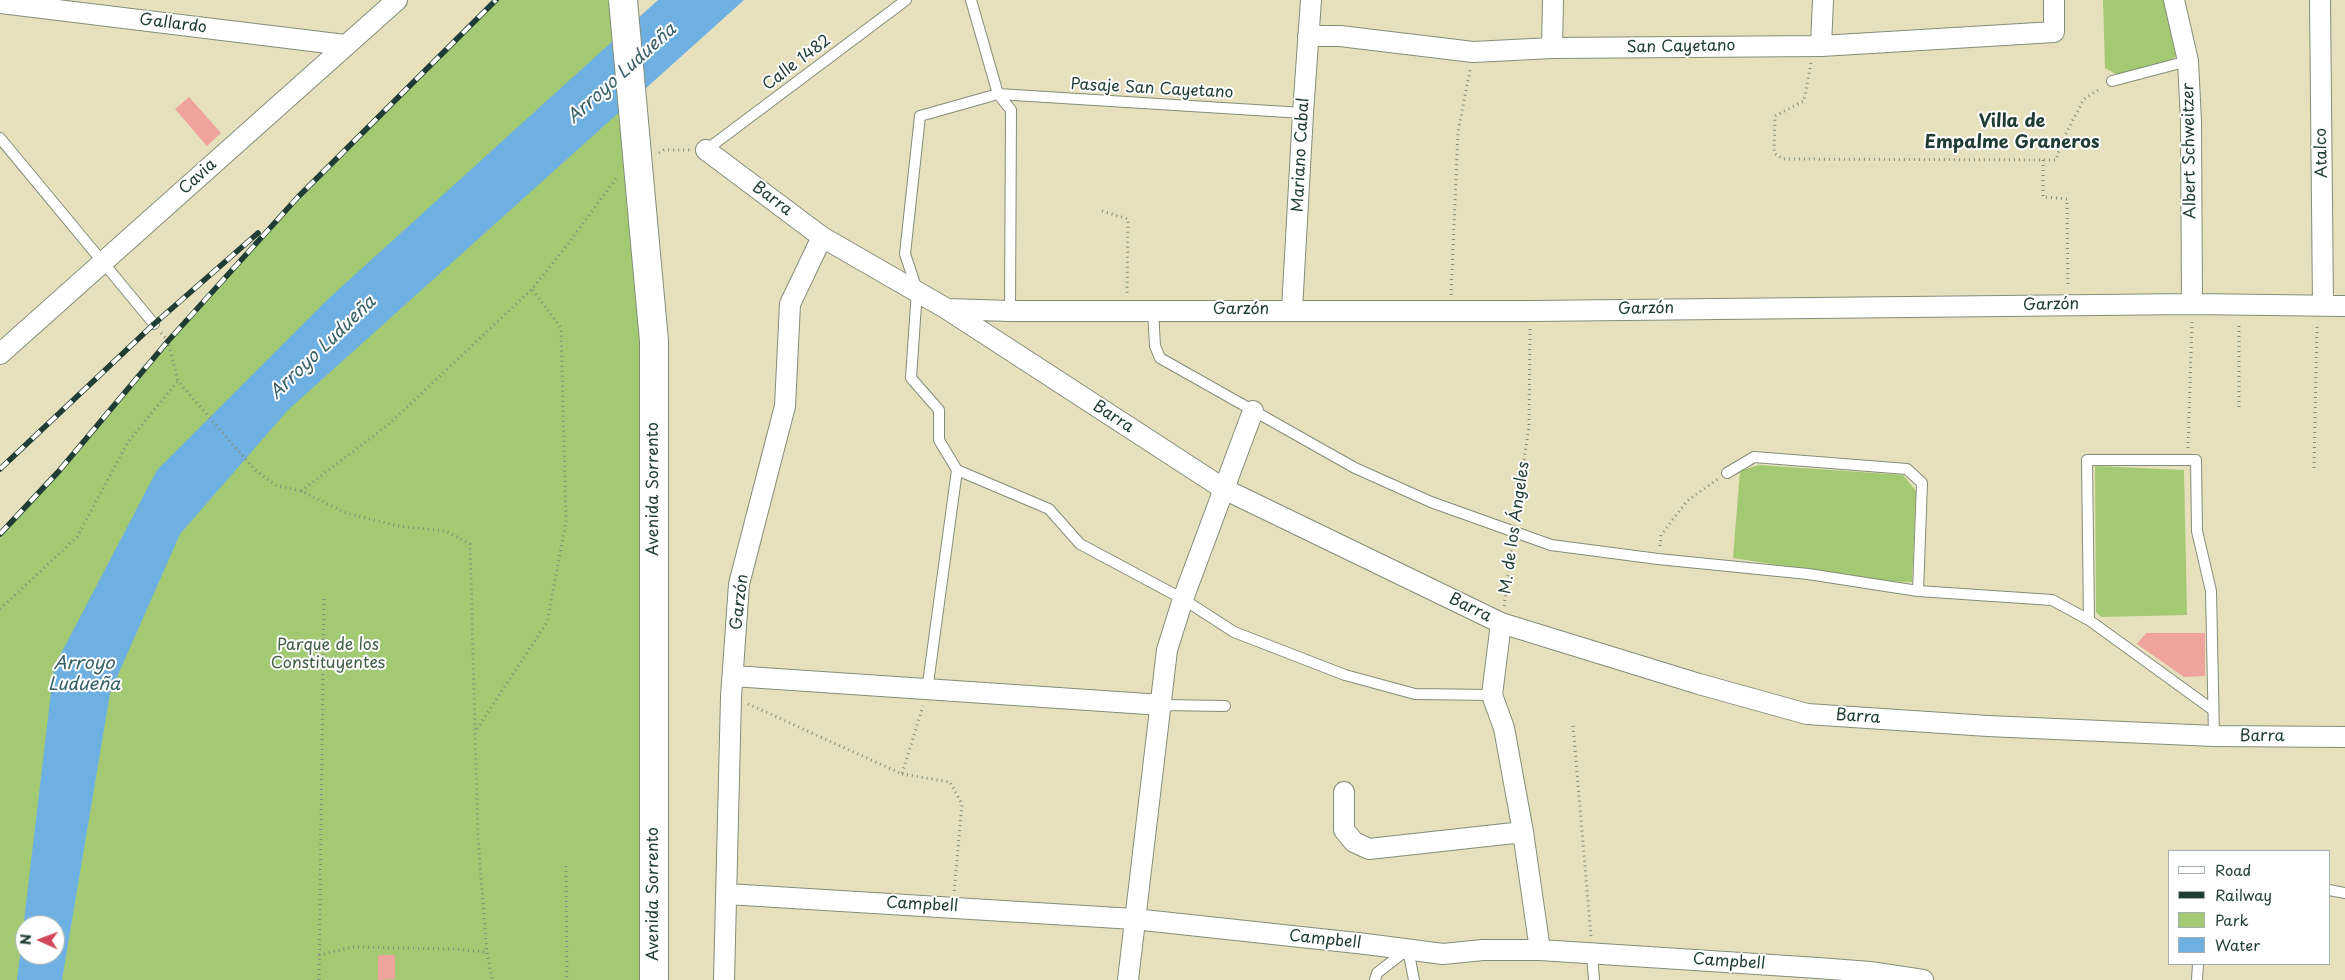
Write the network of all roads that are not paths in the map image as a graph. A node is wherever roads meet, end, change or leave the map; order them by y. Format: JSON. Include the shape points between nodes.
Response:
{"nodes":[{"id":1,"x":397,"y":0,"type":"edge"},
{"id":2,"x":623,"y":0,"type":"edge"},
{"id":3,"x":906,"y":0,"type":"edge"},
{"id":4,"x":971,"y":0,"type":"edge"},
{"id":5,"x":1311,"y":0,"type":"edge"},
{"id":6,"x":1553,"y":0,"type":"edge"},
{"id":7,"x":1823,"y":0,"type":"edge"},
{"id":8,"x":2054,"y":0,"type":"edge"},
{"id":9,"x":2174,"y":0,"type":"edge"},
{"id":10,"x":2320,"y":0,"type":"edge"},
{"id":11,"x":0,"y":2,"type":"edge"},
{"id":12,"x":1308,"y":36,"type":"junction"},
{"id":13,"x":345,"y":45,"type":"junction"},
{"id":14,"x":1821,"y":46,"type":"junction"},
{"id":15,"x":1552,"y":48,"type":"junction"},
{"id":16,"x":2188,"y":61,"type":"junction"},
{"id":17,"x":2112,"y":81,"type":"road end"},
{"id":18,"x":998,"y":94,"type":"junction"},
{"id":19,"x":1303,"y":113,"type":"junction"},
{"id":20,"x":0,"y":138,"type":"edge"},
{"id":21,"x":706,"y":150,"type":"joint"},
{"id":22,"x":822,"y":237,"type":"junction"},
{"id":23,"x":104,"y":262,"type":"junction"},
{"id":24,"x":917,"y":290,"type":"junction"},
{"id":25,"x":2192,"y":304,"type":"junction"},
{"id":26,"x":2323,"y":306,"type":"junction"},
{"id":27,"x":2345,"y":306,"type":"edge"},
{"id":28,"x":948,"y":309,"type":"junction"},
{"id":29,"x":1153,"y":310,"type":"junction"},
{"id":30,"x":1292,"y":310,"type":"junction"},
{"id":31,"x":1010,"y":311,"type":"junction"},
{"id":32,"x":154,"y":324,"type":"dead end"},
{"id":33,"x":0,"y":354,"type":"edge"},
{"id":34,"x":1253,"y":411,"type":"junction"},
{"id":35,"x":957,"y":470,"type":"junction"},
{"id":36,"x":1726,"y":473,"type":"road end"},
{"id":37,"x":1224,"y":489,"type":"junction"},
{"id":38,"x":1918,"y":591,"type":"junction"},
{"id":39,"x":1183,"y":599,"type":"junction"},
{"id":40,"x":2089,"y":620,"type":"junction"},
{"id":41,"x":1502,"y":623,"type":"junction"},
{"id":42,"x":733,"y":676,"type":"junction"},
{"id":43,"x":927,"y":691,"type":"junction"},
{"id":44,"x":1492,"y":695,"type":"junction"},
{"id":45,"x":1162,"y":705,"type":"junction"},
{"id":46,"x":1225,"y":706,"type":"dead end"},
{"id":47,"x":2213,"y":710,"type":"junction"},
{"id":48,"x":2214,"y":736,"type":"junction"},
{"id":49,"x":2345,"y":737,"type":"edge"},
{"id":50,"x":1344,"y":792,"type":"dead end"},
{"id":51,"x":1523,"y":832,"type":"junction"},
{"id":52,"x":2330,"y":890,"type":"edge"},
{"id":53,"x":2345,"y":893,"type":"edge"},
{"id":54,"x":727,"y":894,"type":"junction"},
{"id":55,"x":1134,"y":919,"type":"junction"},
{"id":56,"x":1408,"y":949,"type":"junction"},
{"id":57,"x":1540,"y":950,"type":"junction"},
{"id":58,"x":1592,"y":954,"type":"junction"},
{"id":59,"x":2198,"y":965,"type":"edge"},
{"id":60,"x":654,"y":980,"type":"edge"},
{"id":61,"x":724,"y":980,"type":"edge"},
{"id":62,"x":1128,"y":980,"type":"edge"},
{"id":63,"x":1375,"y":980,"type":"edge"},
{"id":64,"x":1414,"y":980,"type":"edge"},
{"id":65,"x":1594,"y":980,"type":"edge"},
{"id":66,"x":1923,"y":980,"type":"edge"},
{"id":67,"x":2198,"y":980,"type":"edge"}],
"edges":[{"from":1,"to":13,"type":"street","name":"Cavia"},
{"from":2,"to":60,"type":"main road","name":"Avenida Sorrento","bridge":true,"via":[[654,341]]},
{"from":3,"to":21,"type":"lane","name":"Calle 1482"},
{"from":4,"to":18,"type":"lane"},
{"from":5,"to":12,"type":"street","name":"Mariano Cabal"},
{"from":6,"to":15,"type":"street"},
{"from":7,"to":14,"type":"street"},
{"from":8,"to":14,"type":"street","name":"San Cayetano","via":[[2054,32]]},
{"from":9,"to":16,"type":"street","name":"Albert Schweitzer"},
{"from":10,"to":26,"type":"street","name":"Atalco"},
{"from":11,"to":13,"type":"street","name":"Gallardo"},
{"from":12,"to":15,"type":"street","name":"San Cayetano","via":[[1340,36],[1473,52]]},
{"from":12,"to":19,"type":"street","name":"Mariano Cabal"},
{"from":13,"to":23,"type":"street","name":"Cavia"},
{"from":14,"to":15,"type":"street","name":"San Cayetano"},
{"from":16,"to":17,"type":"lane"},
{"from":16,"to":25,"type":"street","name":"Albert Schweitzer"},
{"from":18,"to":19,"type":"lane","name":"Pasaje San Cayetano"},
{"from":18,"to":24,"type":"lane","name":"Pasaje San Cayetano","via":[[920,116],[905,254]]},
{"from":18,"to":31,"type":"lane","via":[[1011,110]]},
{"from":19,"to":30,"type":"street","name":"Mariano Cabal"},
{"from":20,"to":23,"type":"lane"},
{"from":21,"to":22,"type":"street","name":"Barra"},
{"from":22,"to":24,"type":"street","name":"Barra"},
{"from":22,"to":42,"type":"street","name":"Garzón","via":[[790,304],[785,406],[739,584]]},
{"from":23,"to":32,"type":"lane"},
{"from":23,"to":33,"type":"street","name":"Cavia"},
{"from":24,"to":28,"type":"street","name":"Barra"},
{"from":24,"to":35,"type":"lane","via":[[910,378],[939,410],[939,440]]},
{"from":25,"to":26,"type":"street","name":"Garzón"},
{"from":25,"to":30,"type":"street","name":"Garzón"},
{"from":26,"to":27,"type":"street","name":"Garzón"},
{"from":28,"to":31,"type":"street","name":"Garzón"},
{"from":28,"to":37,"type":"street","name":"Barra"},
{"from":29,"to":30,"type":"street","name":"Garzón"},
{"from":29,"to":31,"type":"street","name":"Garzón"},
{"from":29,"to":34,"type":"lane","via":[[1154,346],[1160,358]]},
{"from":34,"to":37,"type":"street"},
{"from":34,"to":38,"type":"lane","via":[[1355,468],[1397,487],[1551,544],[1808,574]]},
{"from":35,"to":39,"type":"lane","via":[[1049,509],[1080,544]]},
{"from":35,"to":43,"type":"lane"},
{"from":36,"to":38,"type":"lane","via":[[1754,457],[1907,469],[1922,484]]},
{"from":37,"to":39,"type":"street"},
{"from":37,"to":41,"type":"street","name":"Barra"},
{"from":38,"to":40,"type":"lane","via":[[2052,600]]},
{"from":39,"to":44,"type":"lane","via":[[1234,632],[1345,675],[1415,694]]},
{"from":39,"to":45,"type":"street","via":[[1167,650]]},
{"from":40,"to":47,"type":"lane"},
{"from":40,"to":47,"type":"lane","via":[[2087,460],[2196,460],[2197,531],[2211,591]]},
{"from":41,"to":44,"type":"street"},
{"from":41,"to":48,"type":"street","name":"Barra","via":[[1807,714]]},
{"from":42,"to":43,"type":"street"},
{"from":42,"to":54,"type":"street","name":"Garzón"},
{"from":43,"to":45,"type":"street"},
{"from":44,"to":51,"type":"street","via":[[1504,728]]},
{"from":45,"to":46,"type":"lane"},
{"from":45,"to":55,"type":"street"},
{"from":47,"to":48,"type":"lane"},
{"from":48,"to":49,"type":"street","name":"Barra"},
{"from":50,"to":51,"type":"street","via":[[1344,830],[1354,842],[1370,849]]},
{"from":51,"to":57,"type":"street"},
{"from":52,"to":53,"type":"lane"},
{"from":54,"to":55,"type":"street","name":"Campbell"},
{"from":54,"to":61,"type":"street","name":"Garzón"},
{"from":55,"to":56,"type":"street","name":"Campbell"},
{"from":55,"to":62,"type":"street"},
{"from":56,"to":57,"type":"street","name":"Campbell","via":[[1443,954]]},
{"from":56,"to":63,"type":"lane","via":[[1377,973]]},
{"from":56,"to":64,"type":"lane"},
{"from":57,"to":58,"type":"street","name":"Campbell"},
{"from":58,"to":65,"type":"lane"},
{"from":58,"to":66,"type":"street","name":"Campbell","via":[[1870,972]]},
{"from":59,"to":67,"type":"lane"}]}
